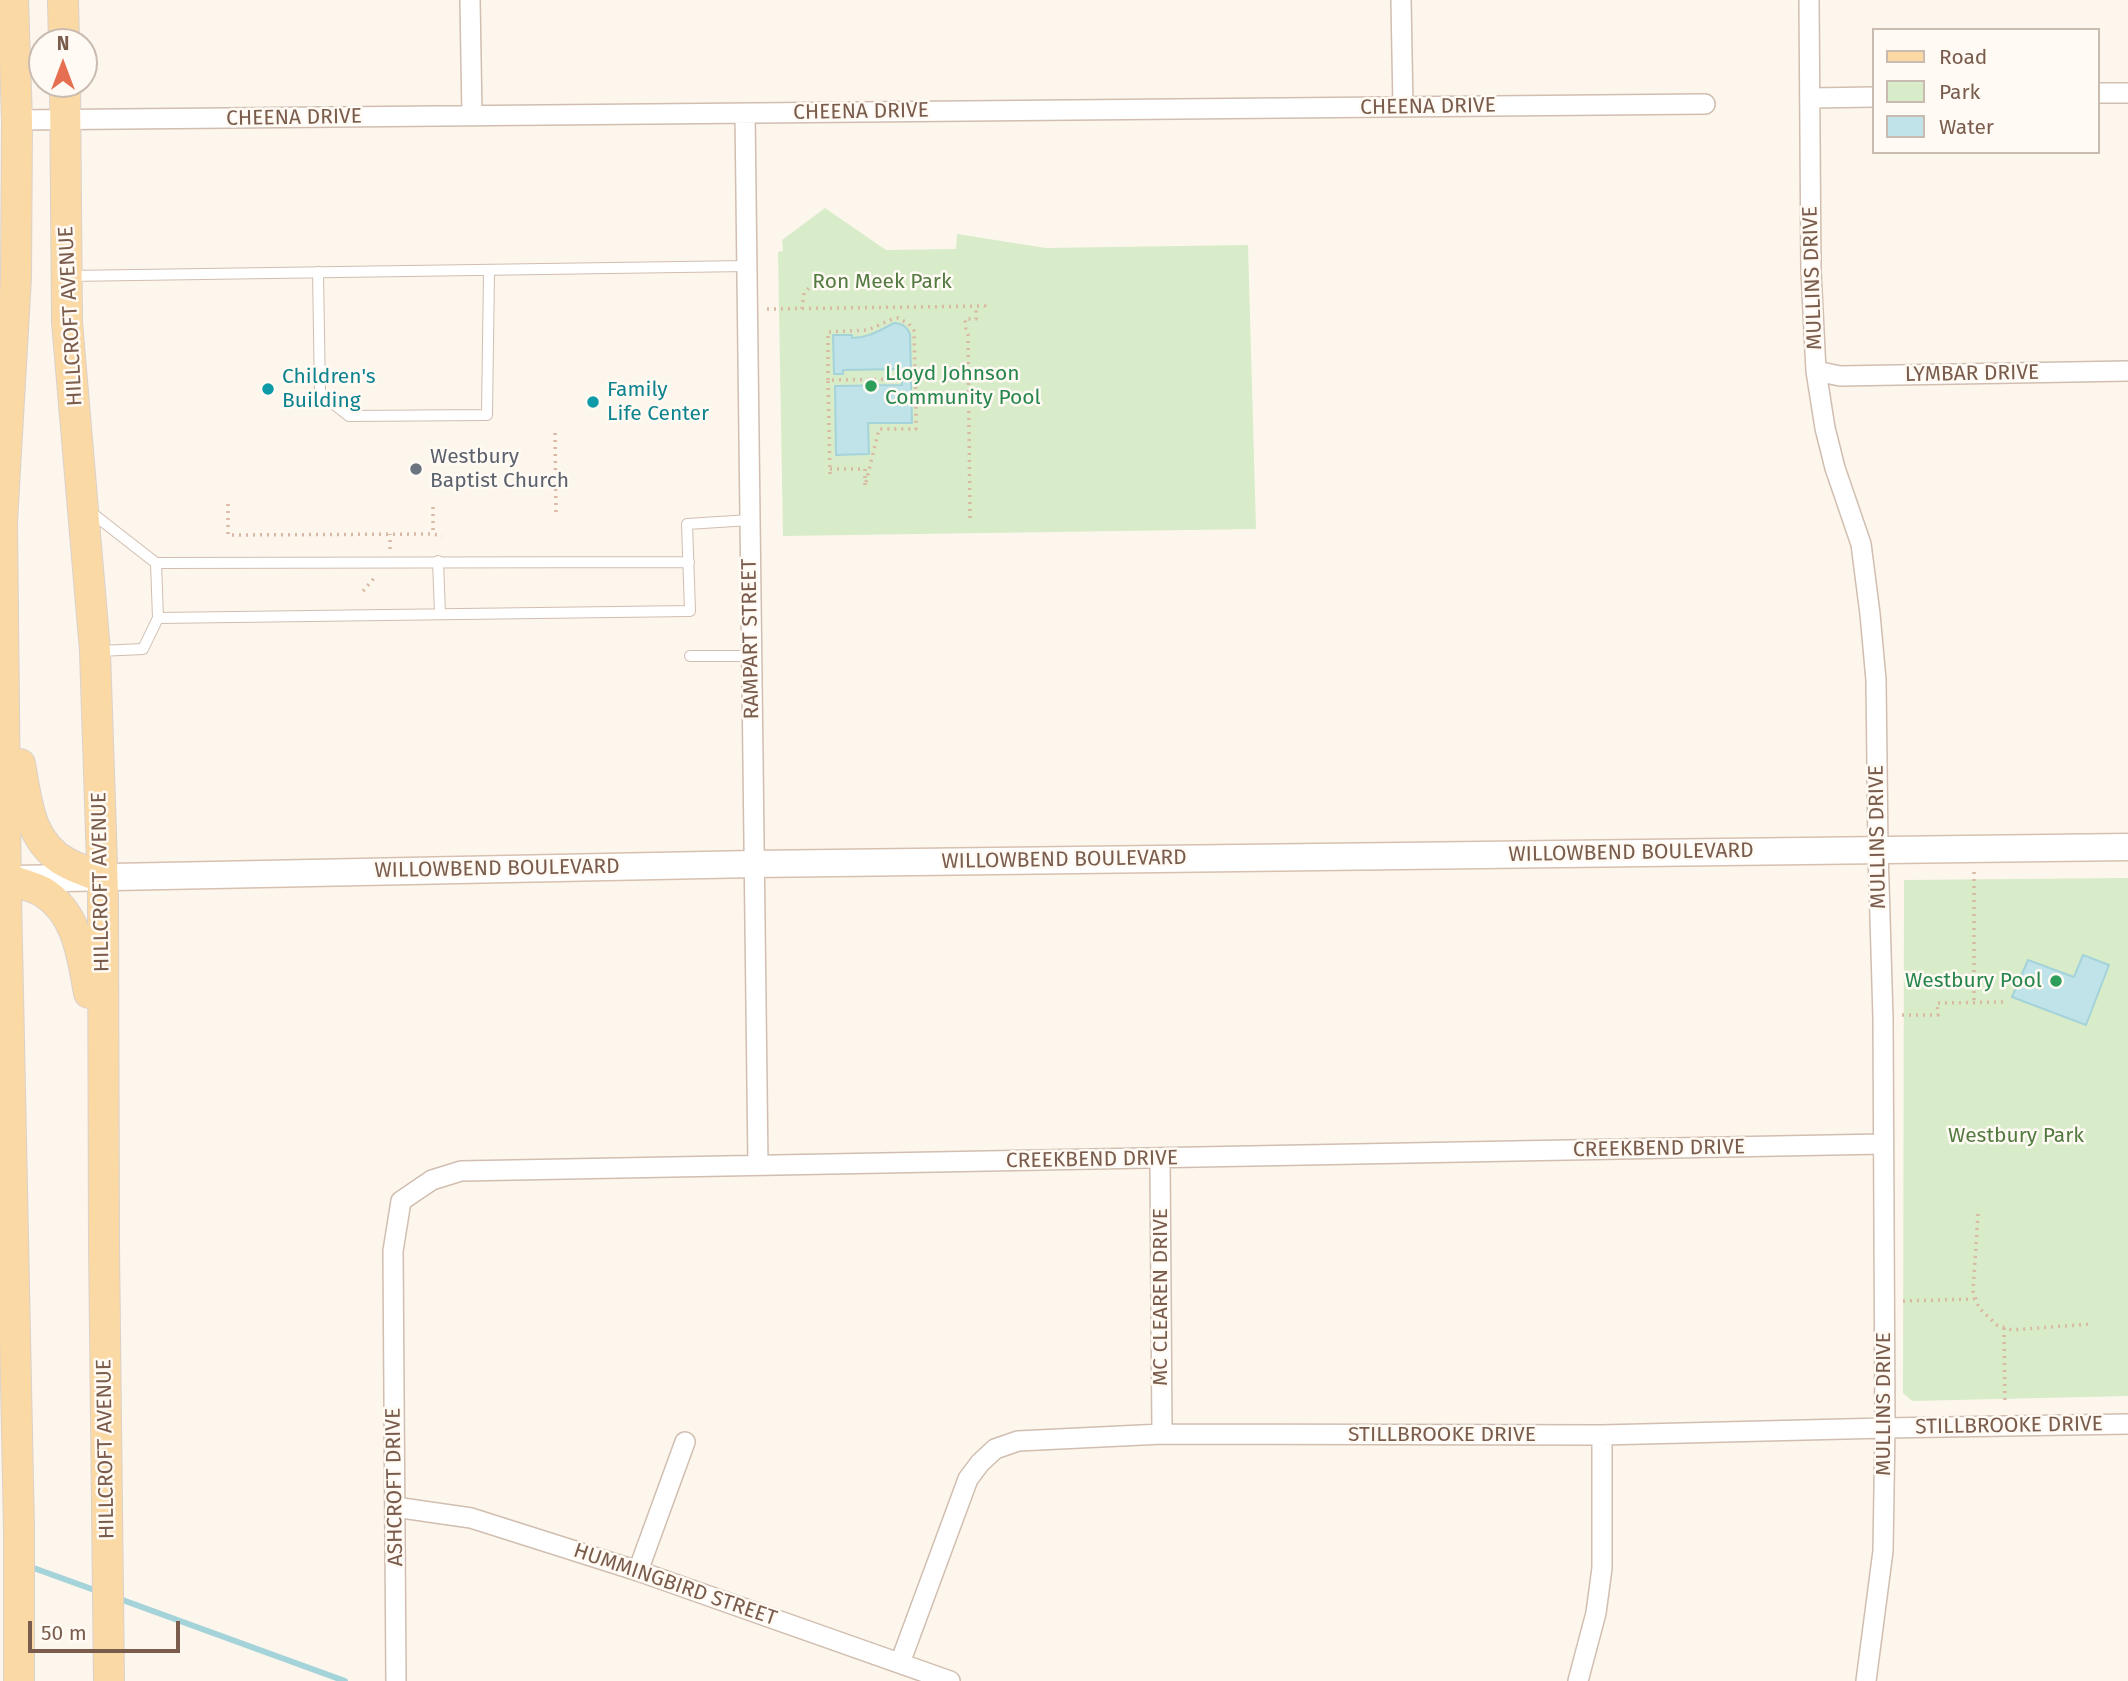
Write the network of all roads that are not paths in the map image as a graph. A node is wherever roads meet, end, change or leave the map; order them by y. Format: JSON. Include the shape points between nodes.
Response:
{"nodes":[{"id":1,"x":13,"y":0,"type":"edge"},
{"id":2,"x":63,"y":0,"type":"edge"},
{"id":3,"x":470,"y":0,"type":"edge"},
{"id":4,"x":1401,"y":0,"type":"edge"},
{"id":5,"x":1809,"y":0,"type":"edge"},
{"id":6,"x":64,"y":28,"type":"edge"},
{"id":7,"x":2100,"y":93,"type":"edge"},
{"id":8,"x":2128,"y":93,"type":"edge"},
{"id":9,"x":1872,"y":97,"type":"edge"},
{"id":10,"x":65,"y":98,"type":"edge"},
{"id":11,"x":1811,"y":98,"type":"junction"},
{"id":12,"x":1705,"y":104,"type":"dead end"},
{"id":13,"x":1403,"y":107,"type":"junction"},
{"id":14,"x":745,"y":113,"type":"junction"},
{"id":15,"x":472,"y":116,"type":"junction"},
{"id":16,"x":17,"y":120,"type":"junction"},
{"id":17,"x":66,"y":120,"type":"junction"},
{"id":18,"x":747,"y":266,"type":"junction"},
{"id":19,"x":489,"y":271,"type":"junction"},
{"id":20,"x":318,"y":272,"type":"junction"},
{"id":21,"x":67,"y":276,"type":"junction"},
{"id":22,"x":1816,"y":371,"type":"junction"},
{"id":23,"x":2128,"y":372,"type":"edge"},
{"id":24,"x":83,"y":506,"type":"junction"},
{"id":25,"x":750,"y":520,"type":"junction"},
{"id":26,"x":438,"y":561,"type":"junction"},
{"id":27,"x":688,"y":562,"type":"junction"},
{"id":28,"x":156,"y":563,"type":"junction"},
{"id":29,"x":440,"y":614,"type":"junction"},
{"id":30,"x":158,"y":618,"type":"junction"},
{"id":31,"x":2,"y":648,"type":"edge"},
{"id":32,"x":95,"y":651,"type":"junction"},
{"id":33,"x":690,"y":656,"type":"dead end"},
{"id":34,"x":752,"y":656,"type":"junction"},
{"id":35,"x":4,"y":692,"type":"junction"},
{"id":36,"x":2128,"y":847,"type":"edge"},
{"id":37,"x":1878,"y":850,"type":"junction"},
{"id":38,"x":754,"y":864,"type":"junction"},
{"id":39,"x":102,"y":877,"type":"junction"},
{"id":40,"x":3,"y":879,"type":"edge"},
{"id":41,"x":103,"y":1076,"type":"junction"},
{"id":42,"x":1883,"y":1144,"type":"junction"},
{"id":43,"x":1160,"y":1159,"type":"junction"},
{"id":44,"x":758,"y":1165,"type":"junction"},
{"id":45,"x":393,"y":1292,"type":"joint"},
{"id":46,"x":2128,"y":1424,"type":"edge"},
{"id":47,"x":1885,"y":1428,"type":"junction"},
{"id":48,"x":1162,"y":1434,"type":"junction"},
{"id":49,"x":1602,"y":1435,"type":"junction"},
{"id":50,"x":685,"y":1441,"type":"dead end"},
{"id":51,"x":395,"y":1507,"type":"junction"},
{"id":52,"x":638,"y":1571,"type":"junction"},
{"id":53,"x":900,"y":1663,"type":"junction"},
{"id":54,"x":19,"y":1681,"type":"edge"},
{"id":55,"x":109,"y":1681,"type":"edge"},
{"id":56,"x":396,"y":1681,"type":"edge"},
{"id":57,"x":950,"y":1681,"type":"edge"},
{"id":58,"x":1578,"y":1681,"type":"edge"},
{"id":59,"x":1866,"y":1681,"type":"edge"}],
"edges":[{"from":1,"to":16,"type":"main road"},
{"from":2,"to":6,"type":"main road"},
{"from":3,"to":15,"type":"street"},
{"from":4,"to":13,"type":"street"},
{"from":5,"to":11,"type":"street","name":"MULLINS DRIVE"},
{"from":7,"to":8,"type":"street"},
{"from":9,"to":11,"type":"street"},
{"from":10,"to":17,"type":"main road","name":"HILLCROFT AVENUE"},
{"from":11,"to":22,"type":"street","name":"MULLINS DRIVE"},
{"from":12,"to":13,"type":"street","name":"CHEENA DRIVE"},
{"from":13,"to":14,"type":"street","name":"CHEENA DRIVE"},
{"from":14,"to":15,"type":"street","name":"CHEENA DRIVE"},
{"from":14,"to":18,"type":"street","name":"RAMPART STREET"},
{"from":15,"to":17,"type":"street","name":"CHEENA DRIVE"},
{"from":16,"to":17,"type":"street","name":"CHEENA DRIVE"},
{"from":16,"to":31,"type":"main road","via":[[16,277],[2,522]]},
{"from":17,"to":21,"type":"main road","name":"HILLCROFT AVENUE"},
{"from":18,"to":19,"type":"lane"},
{"from":18,"to":25,"type":"street","name":"RAMPART STREET"},
{"from":19,"to":20,"type":"lane"},
{"from":19,"to":20,"type":"lane","via":[[487,415],[349,416],[320,393]]},
{"from":20,"to":21,"type":"lane"},
{"from":21,"to":24,"type":"main road","name":"HILLCROFT AVENUE"},
{"from":22,"to":23,"type":"street","name":"LYMBAR DRIVE","via":[[1840,376]]},
{"from":22,"to":37,"type":"street","name":"MULLINS DRIVE","via":[[1835,468],[1861,544],[1876,680]]},
{"from":24,"to":28,"type":"lane"},
{"from":24,"to":32,"type":"main road","name":"HILLCROFT AVENUE"},
{"from":25,"to":27,"type":"lane","via":[[687,524]]},
{"from":25,"to":34,"type":"street","name":"RAMPART STREET"},
{"from":26,"to":27,"type":"lane"},
{"from":26,"to":28,"type":"lane"},
{"from":26,"to":29,"type":"lane"},
{"from":27,"to":29,"type":"lane","via":[[690,611]]},
{"from":28,"to":30,"type":"lane"},
{"from":29,"to":30,"type":"lane"},
{"from":30,"to":32,"type":"lane","via":[[143,649]]},
{"from":31,"to":35,"type":"main road"},
{"from":32,"to":39,"type":"main road","name":"HILLCROFT AVENUE"},
{"from":33,"to":34,"type":"lane"},
{"from":34,"to":38,"type":"street","name":"RAMPART STREET"},
{"from":35,"to":39,"type":"main road","via":[[31,821],[40,840],[67,863]]},
{"from":35,"to":40,"type":"main road"},
{"from":36,"to":37,"type":"main road","name":"WILLOWBEND BOULEVARD"},
{"from":37,"to":38,"type":"main road","name":"WILLOWBEND BOULEVARD"},
{"from":37,"to":42,"type":"street","name":"MULLINS DRIVE"},
{"from":38,"to":39,"type":"main road","name":"WILLOWBEND BOULEVARD"},
{"from":38,"to":44,"type":"street","name":"RAMPART STREET"},
{"from":39,"to":40,"type":"main road","name":"WILLOWBEND BOULEVARD"},
{"from":39,"to":41,"type":"main road","name":"HILLCROFT AVENUE"},
{"from":40,"to":41,"type":"main road","via":[[41,891],[57,903],[75,932]]},
{"from":40,"to":54,"type":"main road"},
{"from":41,"to":55,"type":"main road","name":"HILLCROFT AVENUE"},
{"from":42,"to":43,"type":"street","name":"CREEKBEND DRIVE"},
{"from":42,"to":47,"type":"street","name":"MULLINS DRIVE"},
{"from":43,"to":44,"type":"street","name":"CREEKBEND DRIVE"},
{"from":43,"to":48,"type":"street","name":"MC CLEAREN DRIVE"},
{"from":44,"to":45,"type":"street","name":"CREEKBEND DRIVE","via":[[461,1171],[432,1180],[401,1201],[393,1251]]},
{"from":45,"to":51,"type":"street","name":"ASHCROFT DRIVE"},
{"from":46,"to":47,"type":"street","name":"STILLBROOKE DRIVE"},
{"from":47,"to":49,"type":"street","name":"STILLBROOKE DRIVE"},
{"from":47,"to":59,"type":"street","name":"MULLINS DRIVE","via":[[1883,1551]]},
{"from":48,"to":49,"type":"street","name":"STILLBROOKE DRIVE"},
{"from":48,"to":53,"type":"street","name":"STILLBROOKE DRIVE","via":[[1018,1441],[995,1449],[968,1479]]},
{"from":49,"to":58,"type":"street","via":[[1602,1568]]},
{"from":50,"to":52,"type":"street"},
{"from":51,"to":52,"type":"street","name":"HUMMINGBIRD STREET","via":[[471,1518]]},
{"from":51,"to":56,"type":"street","name":"ASHCROFT DRIVE"},
{"from":52,"to":53,"type":"street","name":"HUMMINGBIRD STREET"},
{"from":53,"to":57,"type":"street","name":"HUMMINGBIRD STREET"}]}
